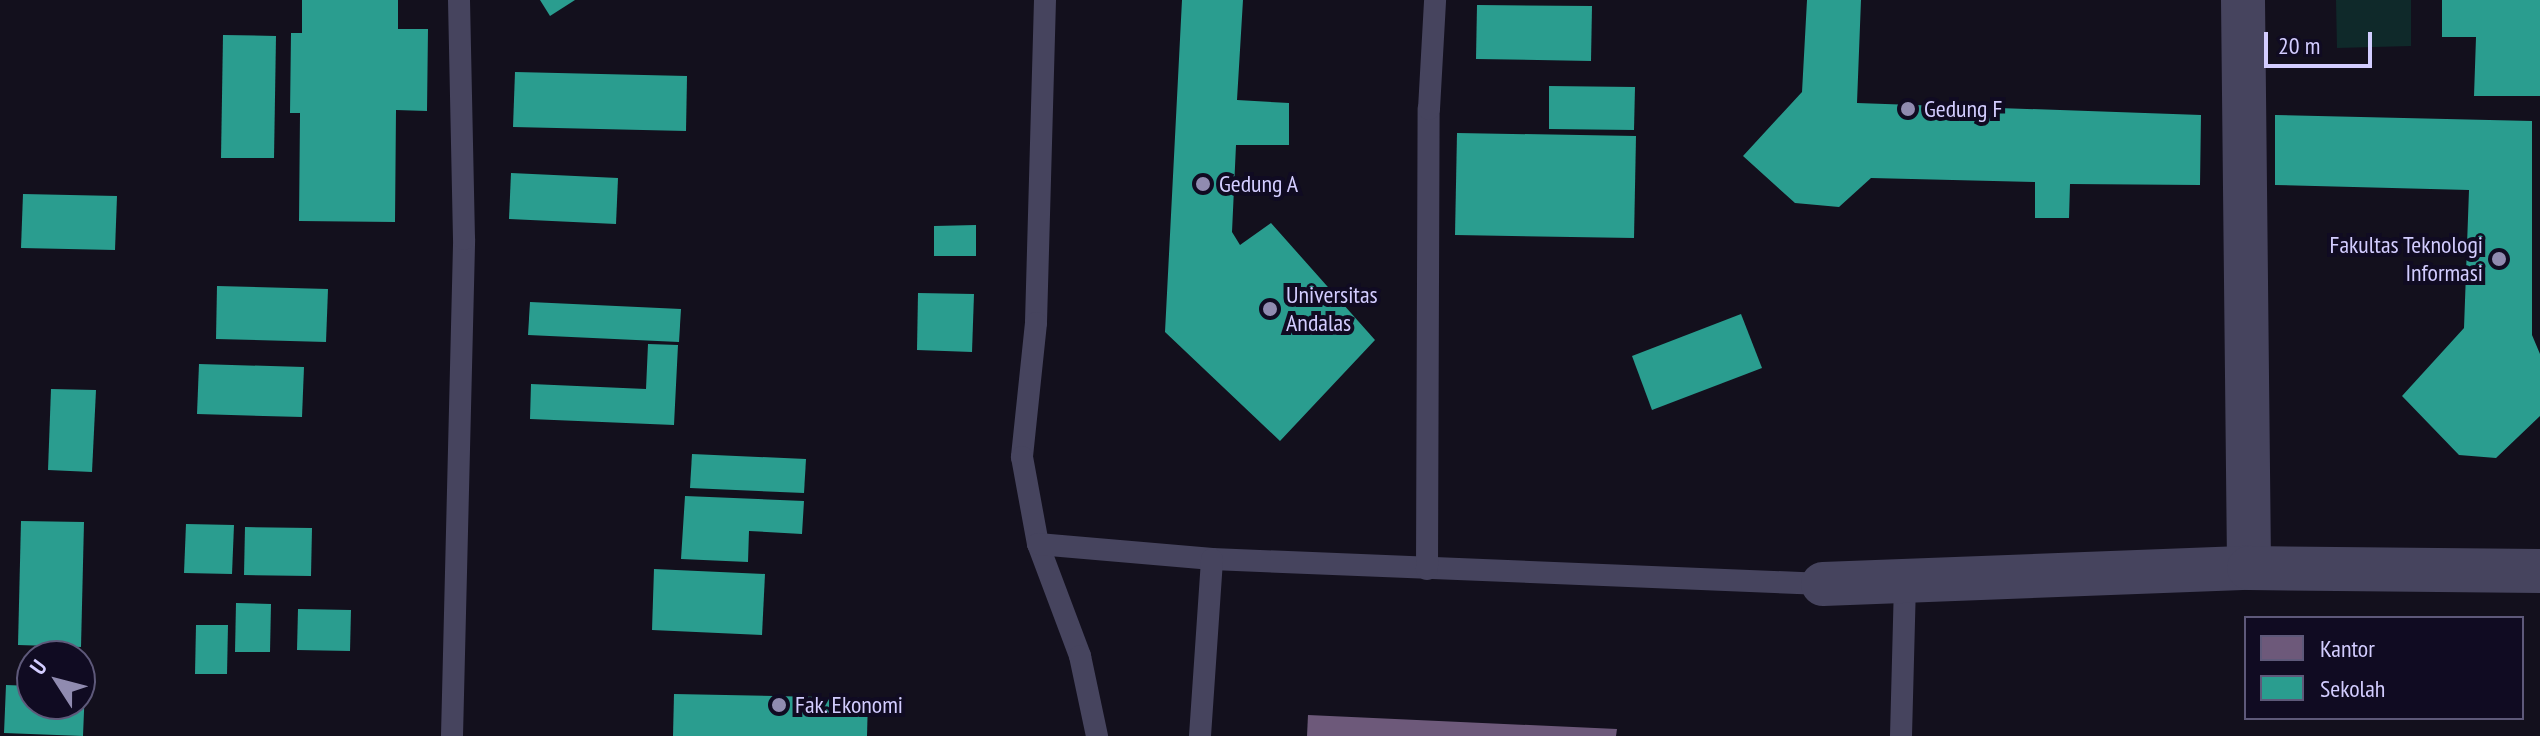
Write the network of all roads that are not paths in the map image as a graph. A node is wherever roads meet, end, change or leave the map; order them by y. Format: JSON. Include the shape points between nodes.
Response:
{"nodes":[{"id":1,"x":459,"y":0,"type":"edge"},
{"id":2,"x":1045,"y":0,"type":"edge"},
{"id":3,"x":1435,"y":0,"type":"edge"},
{"id":4,"x":2243,"y":0,"type":"edge"},
{"id":5,"x":1038,"y":544,"type":"junction"},
{"id":6,"x":1212,"y":559,"type":"junction"},
{"id":7,"x":2249,"y":568,"type":"junction"},
{"id":8,"x":1427,"y":569,"type":"junction"},
{"id":9,"x":2540,"y":571,"type":"edge"},
{"id":10,"x":1905,"y":581,"type":"junction"},
{"id":11,"x":1823,"y":584,"type":"joint"},
{"id":12,"x":452,"y":736,"type":"edge"},
{"id":13,"x":1097,"y":736,"type":"edge"},
{"id":14,"x":1200,"y":736,"type":"edge"},
{"id":15,"x":1901,"y":736,"type":"edge"}],
"edges":[{"from":1,"to":12,"type":"lane","via":[[464,239]]},
{"from":2,"to":5,"type":"lane","via":[[1036,323],[1022,457]]},
{"from":3,"to":8,"type":"lane","via":[[1429,95]]},
{"from":4,"to":7,"type":"street"},
{"from":5,"to":6,"type":"lane"},
{"from":5,"to":13,"type":"lane","via":[[1080,656]]},
{"from":6,"to":8,"type":"lane"},
{"from":6,"to":14,"type":"lane"},
{"from":7,"to":9,"type":"street"},
{"from":7,"to":10,"type":"street"},
{"from":8,"to":11,"type":"lane"},
{"from":10,"to":11,"type":"street"},
{"from":10,"to":15,"type":"lane"}]}
